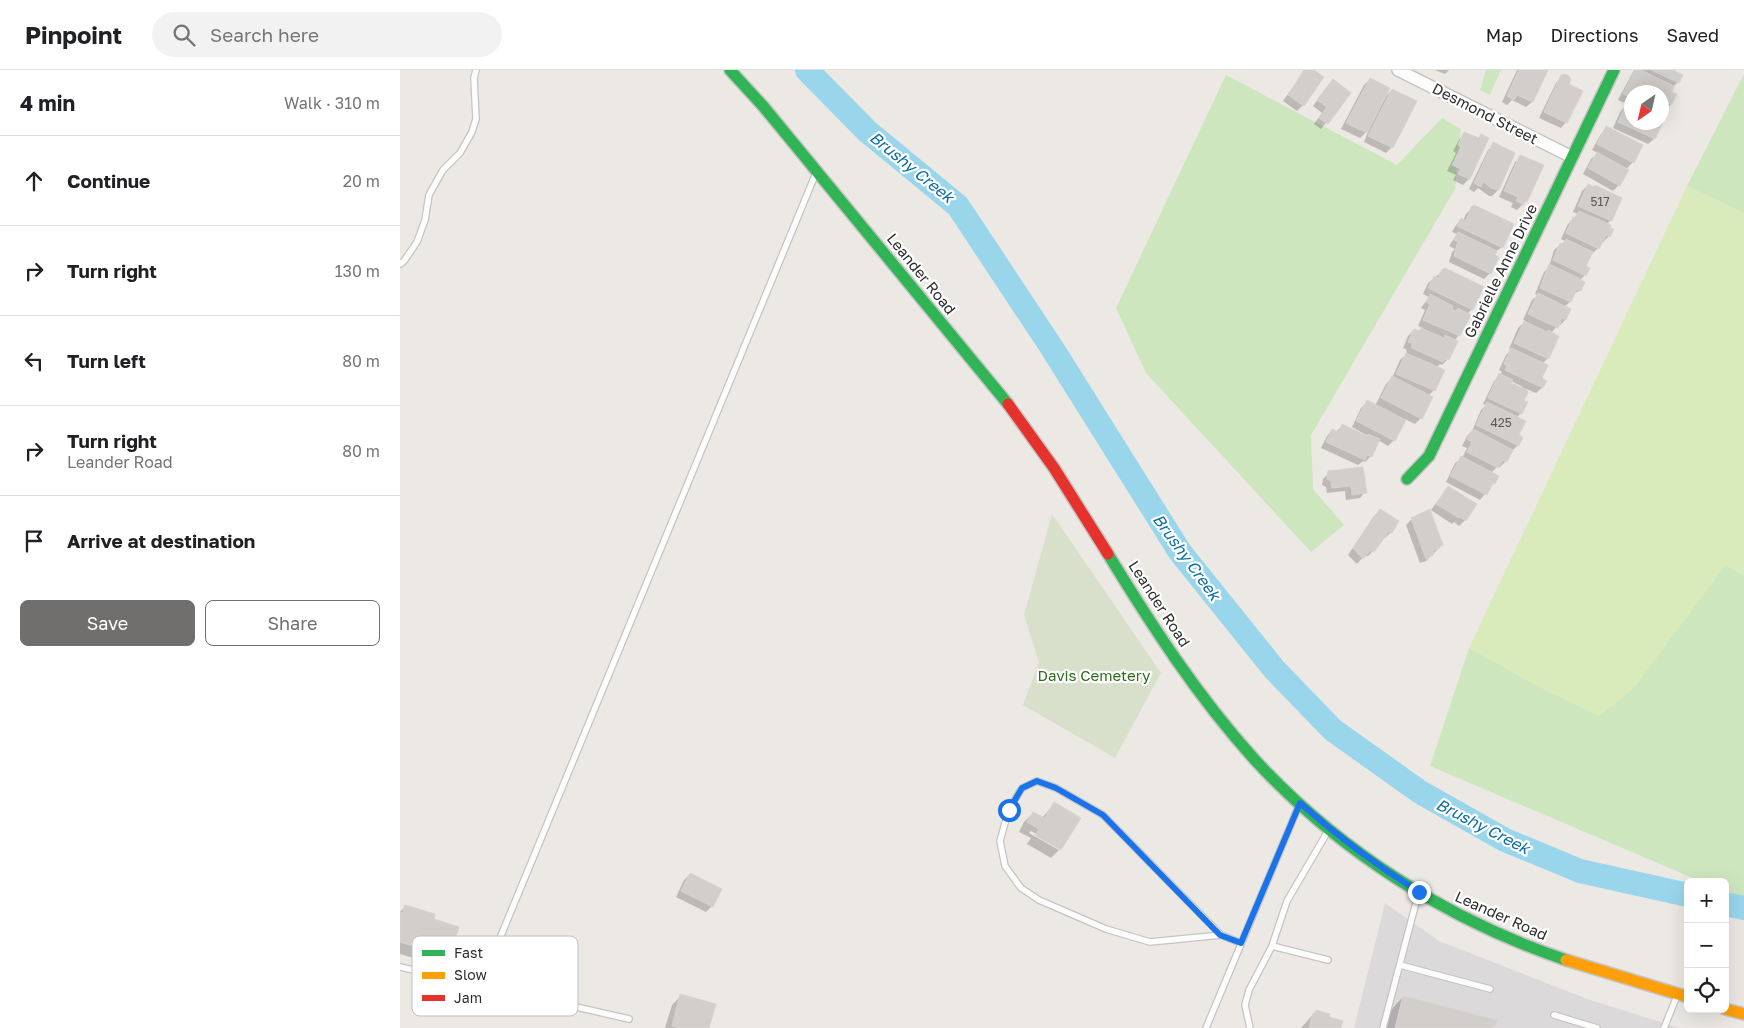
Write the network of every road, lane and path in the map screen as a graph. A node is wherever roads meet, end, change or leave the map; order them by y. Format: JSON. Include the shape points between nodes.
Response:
{"nodes":[{"id":1,"x":476,"y":70,"type":"edge"},
{"id":2,"x":730,"y":70,"type":"edge"},
{"id":3,"x":1398,"y":70,"type":"edge"},
{"id":4,"x":1614,"y":70,"type":"edge"},
{"id":5,"x":1572,"y":157,"type":"junction"},
{"id":6,"x":817,"y":171,"type":"junction"},
{"id":7,"x":400,"y":264,"type":"edge"},
{"id":8,"x":1407,"y":479,"type":"dead end"},
{"id":9,"x":1300,"y":803,"type":"junction"},
{"id":10,"x":1329,"y":829,"type":"junction"},
{"id":11,"x":1419,"y":892,"type":"junction"},
{"id":12,"x":1220,"y":935,"type":"junction"},
{"id":13,"x":501,"y":936,"type":"edge"},
{"id":14,"x":1241,"y":943,"type":"junction"},
{"id":15,"x":1272,"y":946,"type":"junction"},
{"id":16,"x":1328,"y":960,"type":"dead end"},
{"id":17,"x":1400,"y":965,"type":"junction"},
{"id":18,"x":1490,"y":989,"type":"dead end"},
{"id":19,"x":1683,"y":995,"type":"edge"},
{"id":20,"x":578,"y":1007,"type":"edge"},
{"id":21,"x":1729,"y":1009,"type":"edge"},
{"id":22,"x":1744,"y":1014,"type":"edge"},
{"id":23,"x":1554,"y":1015,"type":"dead end"},
{"id":24,"x":629,"y":1019,"type":"dead end"},
{"id":25,"x":1206,"y":1028,"type":"edge"},
{"id":26,"x":1250,"y":1028,"type":"edge"},
{"id":27,"x":1383,"y":1028,"type":"edge"},
{"id":28,"x":1597,"y":1028,"type":"edge"},
{"id":29,"x":1664,"y":1028,"type":"edge"}],
"edges":[{"from":1,"to":7,"type":"lane","via":[[476,119],[472,132],[460,153],[443,170],[430,195],[418,242]]},
{"from":2,"to":6,"type":"main road","name":"Leander Road"},
{"from":3,"to":5,"type":"street","name":"Desmond Street"},
{"from":4,"to":5,"type":"main road","name":"Gabrielle Anne Drive"},
{"from":5,"to":8,"type":"main road","name":"Gabrielle Anne Drive","via":[[1429,456]]},
{"from":6,"to":9,"type":"main road","name":"Leander Road","via":[[1035,441],[1190,679],[1266,771]]},
{"from":6,"to":13,"type":"lane"},
{"from":9,"to":10,"type":"main road","name":"Leander Road"},
{"from":9,"to":14,"type":"lane"},
{"from":10,"to":11,"type":"main road","name":"Leander Road","via":[[1381,869]]},
{"from":10,"to":15,"type":"lane","via":[[1287,901]]},
{"from":11,"to":17,"type":"lane"},
{"from":11,"to":19,"type":"main road","name":"Leander Road","via":[[1483,927],[1536,949]]},
{"from":12,"to":12,"type":"lane","via":[[1150,942],[1106,929],[1039,900],[1021,888],[1005,866],[1000,841],[1009,810],[1022,788],[1037,781],[1103,815]]},
{"from":12,"to":14,"type":"lane"},
{"from":14,"to":25,"type":"lane"},
{"from":15,"to":16,"type":"lane"},
{"from":15,"to":26,"type":"lane","via":[[1247,995],[1245,1005]]},
{"from":17,"to":18,"type":"lane"},
{"from":17,"to":27,"type":"lane"},
{"from":19,"to":29,"type":"lane"},
{"from":20,"to":24,"type":"lane"},
{"from":21,"to":22,"type":"main road"},
{"from":23,"to":28,"type":"lane"}]}
